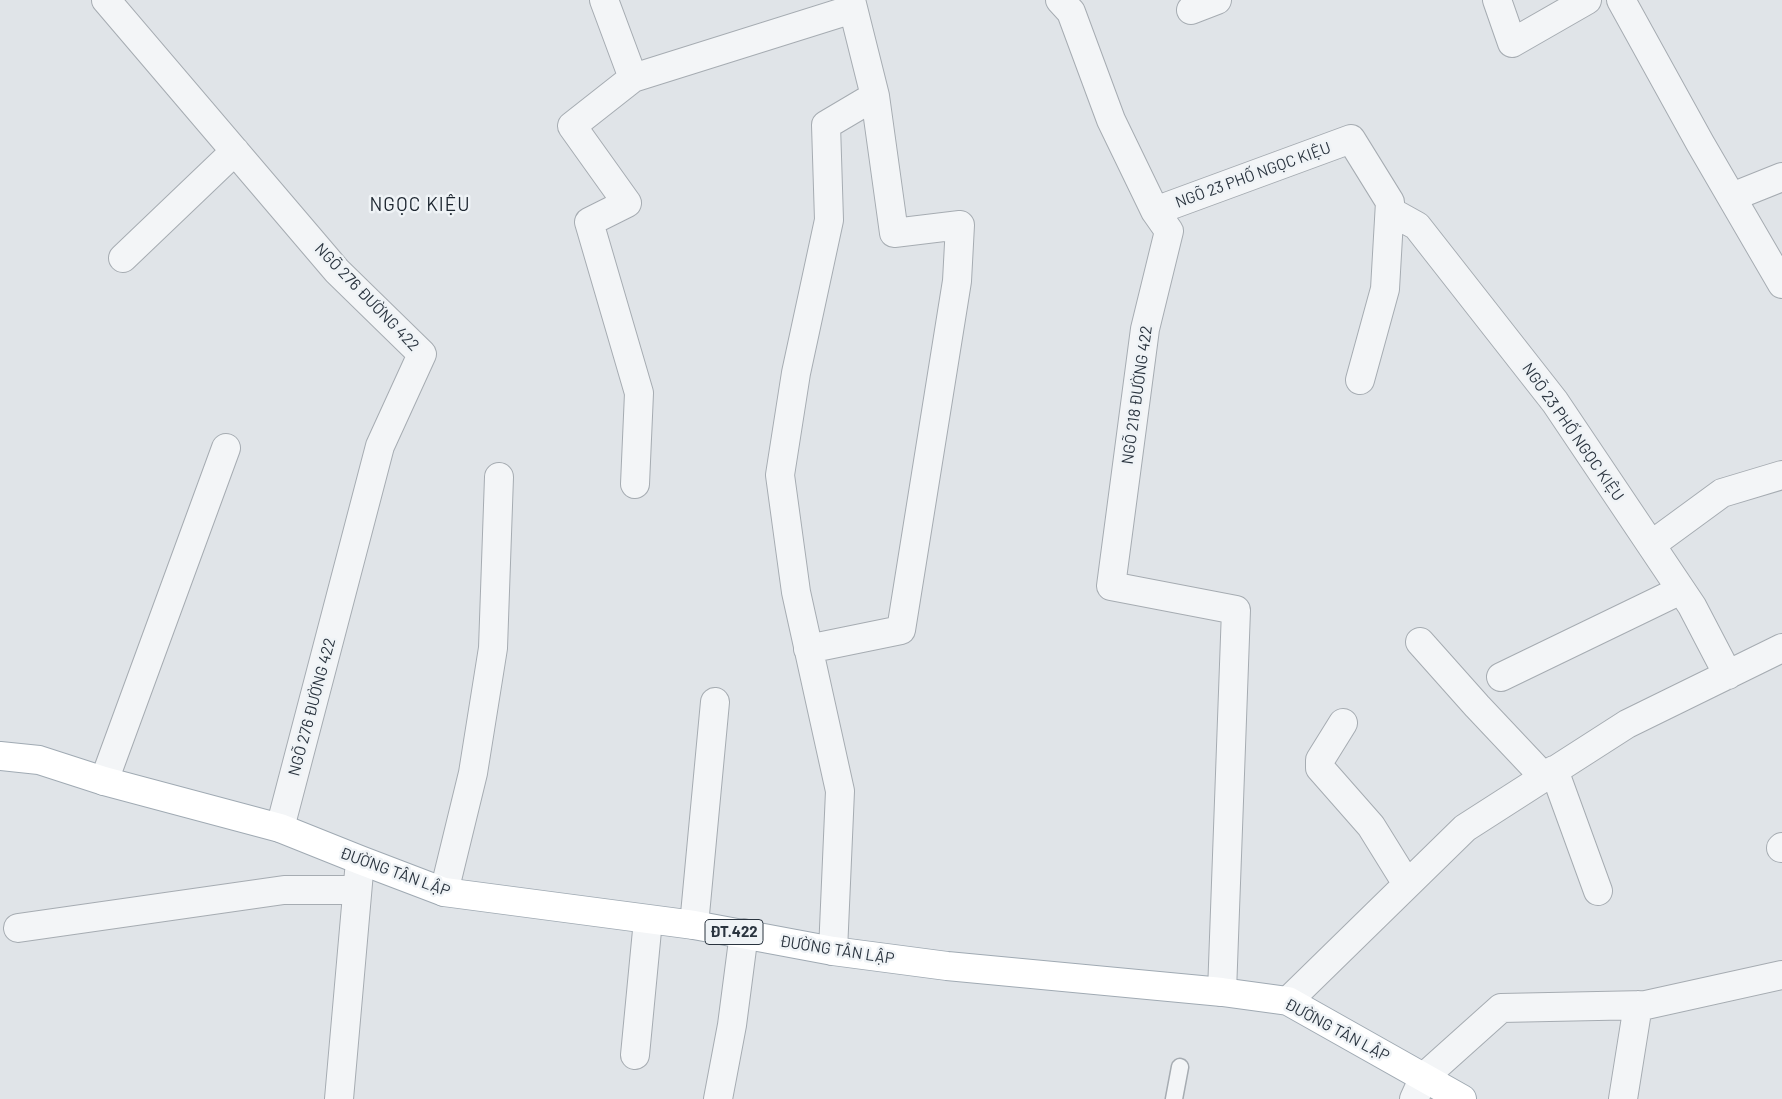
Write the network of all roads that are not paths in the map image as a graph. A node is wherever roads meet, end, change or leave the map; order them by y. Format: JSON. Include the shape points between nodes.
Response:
{"nodes":[{"id":1,"x":106,"y":0,"type":"edge"},
{"id":2,"x":604,"y":0,"type":"edge"},
{"id":3,"x":1060,"y":0,"type":"edge"},
{"id":4,"x":1217,"y":0,"type":"edge"},
{"id":5,"x":1497,"y":0,"type":"edge"},
{"id":6,"x":1587,"y":0,"type":"edge"},
{"id":7,"x":1621,"y":0,"type":"edge"},
{"id":8,"x":852,"y":2,"type":"edge"},
{"id":9,"x":1191,"y":10,"type":"dead end"},
{"id":10,"x":633,"y":78,"type":"junction"},
{"id":11,"x":875,"y":96,"type":"junction"},
{"id":12,"x":235,"y":151,"type":"junction"},
{"id":13,"x":1782,"y":177,"type":"edge"},
{"id":14,"x":1732,"y":197,"type":"junction"},
{"id":15,"x":1155,"y":211,"type":"junction"},
{"id":16,"x":1390,"y":211,"type":"junction"},
{"id":17,"x":122,"y":258,"type":"dead end"},
{"id":18,"x":1782,"y":284,"type":"edge"},
{"id":19,"x":1360,"y":380,"type":"dead end"},
{"id":20,"x":226,"y":448,"type":"dead end"},
{"id":21,"x":1782,"y":475,"type":"edge"},
{"id":22,"x":499,"y":478,"type":"dead end"},
{"id":23,"x":635,"y":484,"type":"dead end"},
{"id":24,"x":1651,"y":546,"type":"junction"},
{"id":25,"x":1681,"y":590,"type":"junction"},
{"id":26,"x":1420,"y":642,"type":"dead end"},
{"id":27,"x":1782,"y":648,"type":"edge"},
{"id":28,"x":808,"y":649,"type":"junction"},
{"id":29,"x":1728,"y":675,"type":"junction"},
{"id":30,"x":1501,"y":676,"type":"dead end"},
{"id":31,"x":715,"y":702,"type":"dead end"},
{"id":32,"x":1343,"y":723,"type":"dead end"},
{"id":33,"x":0,"y":756,"type":"edge"},
{"id":34,"x":1549,"y":774,"type":"junction"},
{"id":35,"x":104,"y":781,"type":"junction"},
{"id":36,"x":280,"y":828,"type":"junction"},
{"id":37,"x":360,"y":860,"type":"junction"},
{"id":38,"x":1407,"y":884,"type":"junction"},
{"id":39,"x":357,"y":890,"type":"junction"},
{"id":40,"x":1598,"y":891,"type":"dead end"},
{"id":41,"x":444,"y":892,"type":"junction"},
{"id":42,"x":648,"y":920,"type":"junction"},
{"id":43,"x":694,"y":925,"type":"junction"},
{"id":44,"x":18,"y":928,"type":"dead end"},
{"id":45,"x":744,"y":934,"type":"junction"},
{"id":46,"x":833,"y":951,"type":"junction"},
{"id":47,"x":1782,"y":975,"type":"edge"},
{"id":48,"x":1222,"y":992,"type":"junction"},
{"id":49,"x":1288,"y":1001,"type":"junction"},
{"id":50,"x":1638,"y":1005,"type":"junction"},
{"id":51,"x":635,"y":1055,"type":"dead end"},
{"id":52,"x":1180,"y":1067,"type":"dead end"},
{"id":53,"x":1419,"y":1088,"type":"edge"},
{"id":54,"x":339,"y":1099,"type":"edge"},
{"id":55,"x":718,"y":1099,"type":"edge"},
{"id":56,"x":1174,"y":1099,"type":"edge"},
{"id":57,"x":1462,"y":1099,"type":"edge"},
{"id":58,"x":1623,"y":1099,"type":"edge"}],
"edges":[{"from":1,"to":12,"type":"street","name":"NGÕ 276 ĐƯỜNG 422"},
{"from":2,"to":10,"type":"street"},
{"from":3,"to":15,"type":"street","name":"NGÕ 218 ĐƯỜNG 422","via":[[1071,12],[1111,120]]},
{"from":4,"to":9,"type":"street"},
{"from":5,"to":6,"type":"street","via":[[1512,43]]},
{"from":7,"to":14,"type":"street"},
{"from":8,"to":10,"type":"street"},
{"from":8,"to":11,"type":"street"},
{"from":10,"to":23,"type":"street","via":[[572,126],[627,203],[589,222],[639,393]]},
{"from":11,"to":28,"type":"street","via":[[826,124],[829,220],[796,373],[780,475],[796,592]]},
{"from":11,"to":28,"type":"street","via":[[894,233],[960,225],[957,281],[901,630]]},
{"from":12,"to":17,"type":"street"},
{"from":12,"to":36,"type":"street","name":"NGÕ 276 ĐƯỜNG 422","via":[[337,271],[422,354],[380,446]]},
{"from":13,"to":14,"type":"street"},
{"from":14,"to":18,"type":"street"},
{"from":15,"to":16,"type":"street","name":"NGÕ 23 PHỐ NGỌC KIỆU","via":[[1351,139],[1390,202]]},
{"from":15,"to":48,"type":"street","name":"NGÕ 218 ĐƯỜNG 422","via":[[1169,232],[1145,329],[1111,586],[1236,610]]},
{"from":16,"to":19,"type":"street","via":[[1385,288]]},
{"from":16,"to":24,"type":"street","name":"NGÕ 23 PHỐ NGỌC KIỆU","via":[[1417,226],[1543,386]]},
{"from":20,"to":35,"type":"street"},
{"from":21,"to":24,"type":"street","via":[[1722,493]]},
{"from":22,"to":41,"type":"street","via":[[494,648],[474,774]]},
{"from":24,"to":25,"type":"street","name":"NGÕ 23 PHỐ NGỌC KIỆU"},
{"from":25,"to":29,"type":"street","name":"NGÕ 23 PHỐ NGỌC KIỆU"},
{"from":25,"to":30,"type":"street"},
{"from":26,"to":34,"type":"street","via":[[1477,706]]},
{"from":27,"to":29,"type":"street"},
{"from":28,"to":46,"type":"street","via":[[840,791]]},
{"from":29,"to":34,"type":"street","via":[[1627,724]]},
{"from":31,"to":43,"type":"street"},
{"from":32,"to":38,"type":"street","via":[[1320,760],[1320,768],[1371,826]]},
{"from":33,"to":35,"type":"main road","name":"ĐƯỜNG TÂN LẬP","number":"ĐT.422","via":[[39,760]]},
{"from":34,"to":38,"type":"street","via":[[1464,828]]},
{"from":34,"to":40,"type":"street"},
{"from":35,"to":36,"type":"main road","name":"ĐƯỜNG TÂN LẬP","number":"ĐT.422"},
{"from":36,"to":37,"type":"main road","name":"ĐƯỜNG TÂN LẬP","number":"ĐT.422"},
{"from":37,"to":39,"type":"street"},
{"from":37,"to":41,"type":"main road","name":"ĐƯỜNG TÂN LẬP","number":"ĐT.422"},
{"from":38,"to":49,"type":"street"},
{"from":39,"to":44,"type":"street","via":[[284,890]]},
{"from":39,"to":54,"type":"street"},
{"from":41,"to":42,"type":"main road","name":"ĐƯỜNG TÂN LẬP","number":"ĐT.422"},
{"from":42,"to":43,"type":"main road","name":"ĐƯỜNG TÂN LẬP","number":"ĐT.422"},
{"from":42,"to":51,"type":"street"},
{"from":43,"to":45,"type":"main road","name":"ĐƯỜNG TÂN LẬP","number":"ĐT.422"},
{"from":45,"to":46,"type":"main road","name":"ĐƯỜNG TÂN LẬP","number":"ĐT.422"},
{"from":45,"to":55,"type":"street"},
{"from":46,"to":48,"type":"main road","name":"ĐƯỜNG TÂN LẬP","number":"ĐT.422","via":[[947,966]]},
{"from":47,"to":50,"type":"street"},
{"from":48,"to":49,"type":"main road","name":"ĐƯỜNG TÂN LẬP","number":"ĐT.422"},
{"from":49,"to":53,"type":"main road","name":"ĐƯỜNG TÂN LẬP","number":"ĐT.422"},
{"from":50,"to":53,"type":"street","via":[[1501,1008]]},
{"from":50,"to":58,"type":"street"},
{"from":52,"to":56,"type":"lane"},
{"from":53,"to":57,"type":"main road","name":"ĐƯỜNG TÂN LẬP","number":"ĐT.422"}]}
